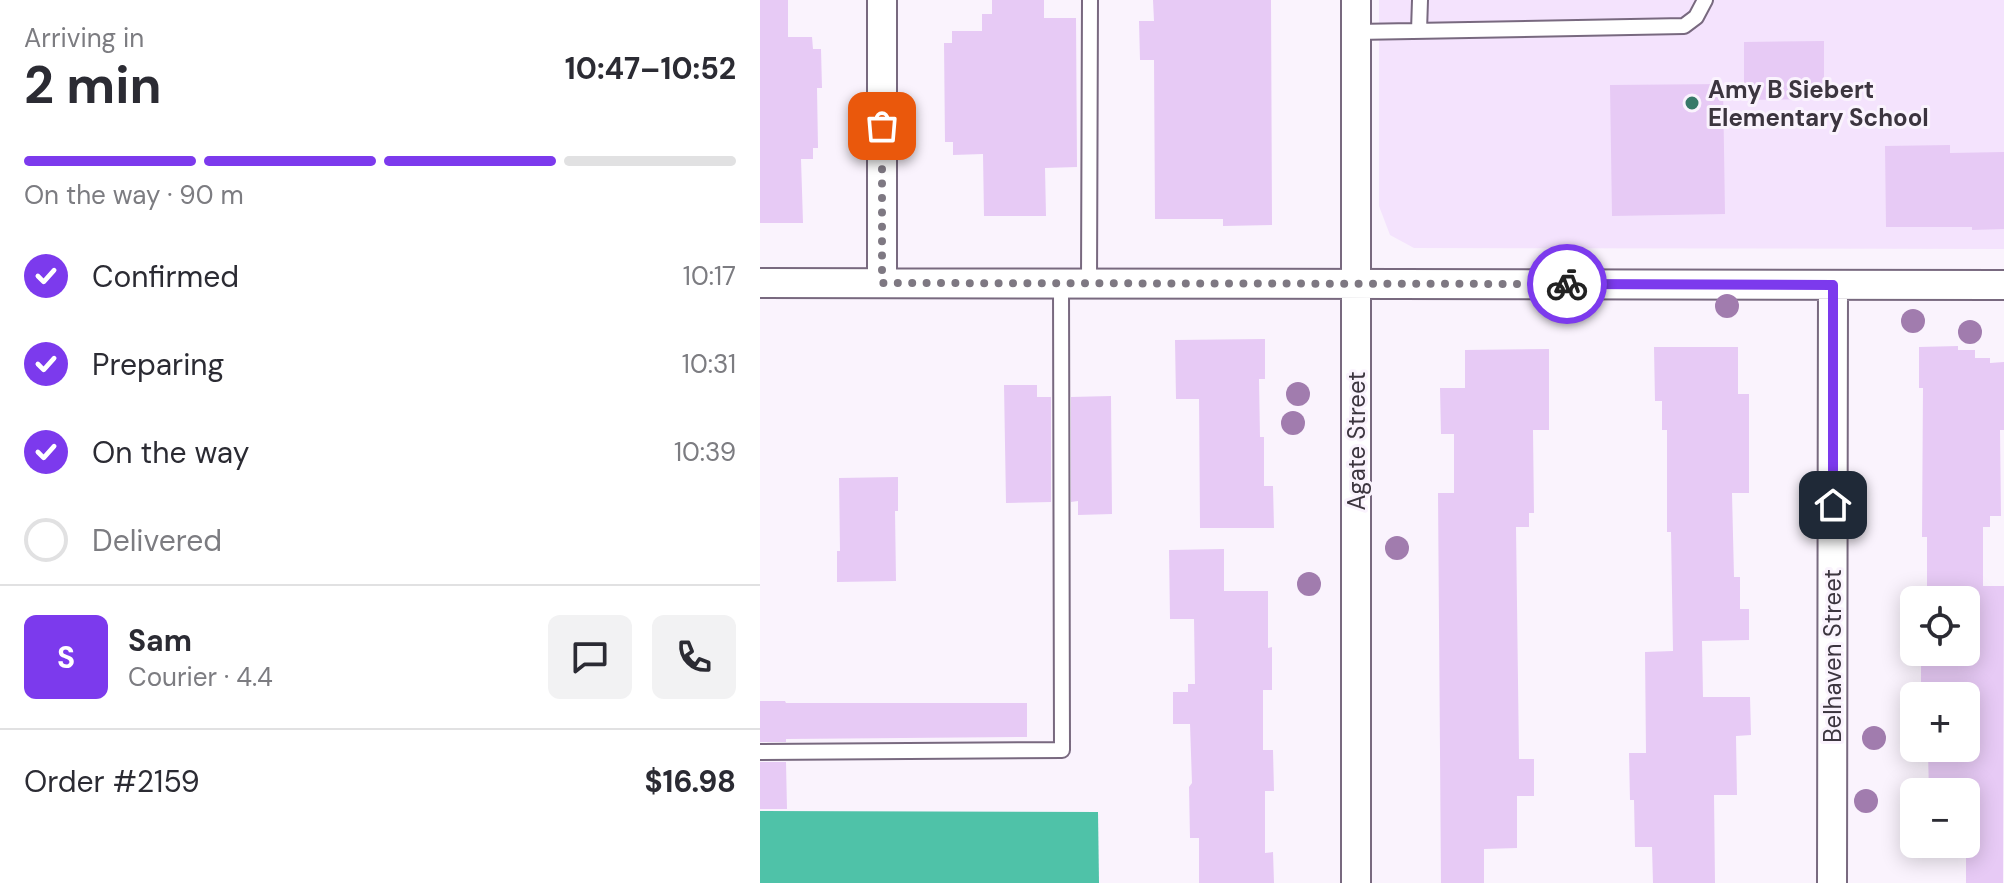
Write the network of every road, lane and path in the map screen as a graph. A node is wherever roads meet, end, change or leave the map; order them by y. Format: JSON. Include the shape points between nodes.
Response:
{"nodes":[{"id":1,"x":882,"y":0,"type":"edge"},
{"id":2,"x":1090,"y":0,"type":"edge"},
{"id":3,"x":1356,"y":0,"type":"edge"},
{"id":4,"x":1420,"y":0,"type":"edge"},
{"id":5,"x":1705,"y":0,"type":"edge"},
{"id":6,"x":1419,"y":31,"type":"junction"},
{"id":7,"x":1356,"y":32,"type":"junction"},
{"id":8,"x":760,"y":283,"type":"edge"},
{"id":9,"x":882,"y":283,"type":"junction"},
{"id":10,"x":1061,"y":283,"type":"junction"},
{"id":11,"x":1089,"y":283,"type":"junction"},
{"id":12,"x":1356,"y":284,"type":"junction"},
{"id":13,"x":1833,"y":285,"type":"junction"},
{"id":14,"x":2004,"y":285,"type":"edge"},
{"id":15,"x":760,"y":752,"type":"edge"},
{"id":16,"x":1356,"y":883,"type":"edge"},
{"id":17,"x":1832,"y":883,"type":"edge"}],
"edges":[{"from":1,"to":9,"type":"street"},
{"from":2,"to":11,"type":"lane"},
{"from":3,"to":7,"type":"street","name":"Agate Street"},
{"from":4,"to":6,"type":"lane"},
{"from":5,"to":6,"type":"lane","via":[[1684,26]]},
{"from":6,"to":7,"type":"lane"},
{"from":7,"to":12,"type":"street","name":"Agate Street"},
{"from":8,"to":9,"type":"street"},
{"from":9,"to":10,"type":"street"},
{"from":10,"to":11,"type":"street"},
{"from":10,"to":15,"type":"lane","via":[[1062,750]]},
{"from":11,"to":12,"type":"street"},
{"from":12,"to":13,"type":"street"},
{"from":12,"to":16,"type":"street","name":"Agate Street"},
{"from":13,"to":14,"type":"street"},
{"from":13,"to":17,"type":"street","name":"Belhaven Street"}]}
